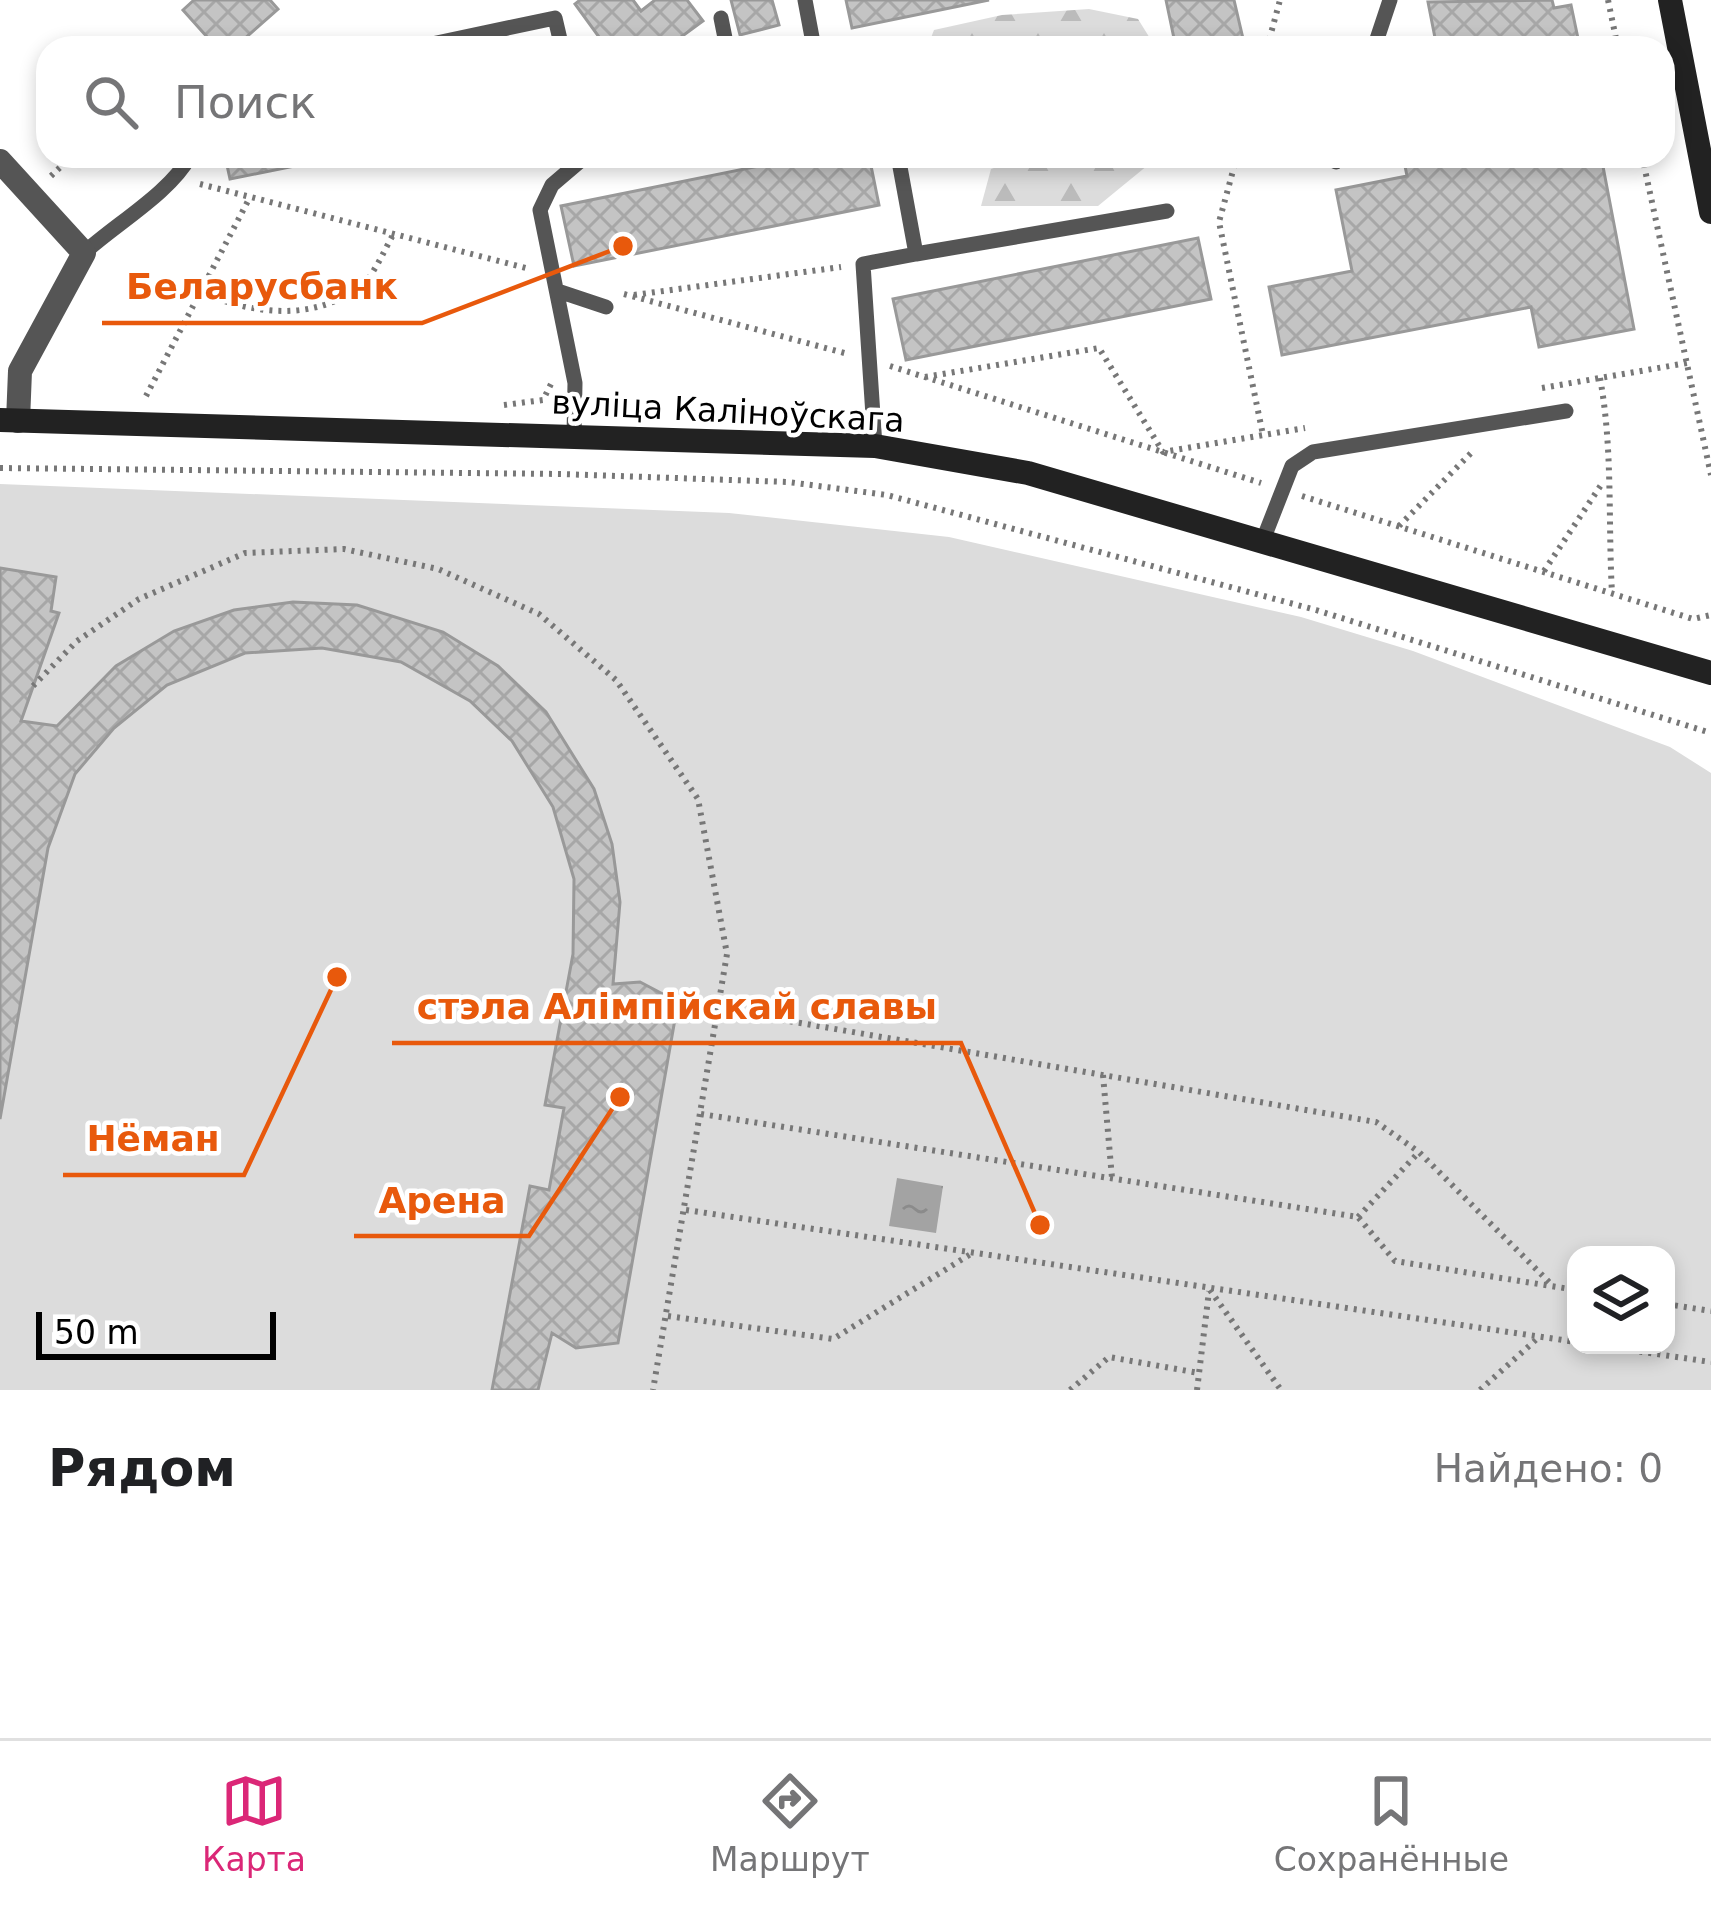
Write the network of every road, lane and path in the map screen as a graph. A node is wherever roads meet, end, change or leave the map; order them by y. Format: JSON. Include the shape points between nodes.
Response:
{"nodes":[{"id":1,"x":550,"y":0,"type":"edge"},
{"id":2,"x":805,"y":0,"type":"edge"},
{"id":3,"x":1280,"y":0,"type":"edge"},
{"id":4,"x":1390,"y":0,"type":"edge"},
{"id":5,"x":1608,"y":0,"type":"edge"},
{"id":6,"x":1670,"y":0,"type":"edge"},
{"id":7,"x":555,"y":18,"type":"junction"},
{"id":8,"x":721,"y":19,"type":"dead end"},
{"id":9,"x":470,"y":36,"type":"edge"},
{"id":10,"x":559,"y":36,"type":"edge"},
{"id":11,"x":725,"y":36,"type":"edge"},
{"id":12,"x":812,"y":36,"type":"edge"},
{"id":13,"x":1270,"y":36,"type":"edge"},
{"id":14,"x":1378,"y":36,"type":"edge"},
{"id":15,"x":1616,"y":36,"type":"edge"},
{"id":16,"x":0,"y":161,"type":"edge"},
{"id":17,"x":184,"y":168,"type":"edge"},
{"id":18,"x":571,"y":168,"type":"edge"},
{"id":19,"x":900,"y":168,"type":"edge"},
{"id":20,"x":1234,"y":168,"type":"edge"},
{"id":21,"x":1645,"y":168,"type":"edge"},
{"id":22,"x":178,"y":179,"type":"junction"},
{"id":23,"x":250,"y":197,"type":"junction"},
{"id":24,"x":1167,"y":211,"type":"dead end"},
{"id":25,"x":1711,"y":212,"type":"edge"},
{"id":26,"x":393,"y":234,"type":"junction"},
{"id":27,"x":84,"y":253,"type":"junction"},
{"id":28,"x":916,"y":254,"type":"junction"},
{"id":29,"x":862,"y":264,"type":"junction"},
{"id":30,"x":538,"y":290,"type":"dead end"},
{"id":31,"x":558,"y":291,"type":"junction"},
{"id":32,"x":200,"y":292,"type":"junction"},
{"id":33,"x":631,"y":296,"type":"junction"},
{"id":34,"x":609,"y":299,"type":"joint"},
{"id":35,"x":872,"y":361,"type":"junction"},
{"id":36,"x":558,"y":372,"type":"dead end"},
{"id":37,"x":923,"y":377,"type":"junction"},
{"id":38,"x":1600,"y":378,"type":"dead end"},
{"id":39,"x":123,"y":395,"type":"dead end"},
{"id":40,"x":146,"y":396,"type":"junction"},
{"id":41,"x":169,"y":397,"type":"dead end"},
{"id":42,"x":489,"y":407,"type":"dead end"},
{"id":43,"x":1566,"y":411,"type":"dead end"},
{"id":44,"x":9,"y":421,"type":"edge"},
{"id":45,"x":1504,"y":421,"type":"junction"},
{"id":46,"x":574,"y":436,"type":"junction"},
{"id":47,"x":1263,"y":436,"type":"dead end"},
{"id":48,"x":875,"y":446,"type":"junction"},
{"id":49,"x":1163,"y":452,"type":"junction"},
{"id":50,"x":0,"y":468,"type":"edge"},
{"id":51,"x":1711,"y":475,"type":"edge"},
{"id":52,"x":1605,"y":479,"type":"junction"},
{"id":53,"x":1282,"y":490,"type":"junction"},
{"id":54,"x":1400,"y":526,"type":"junction"},
{"id":55,"x":1263,"y":540,"type":"junction"},
{"id":56,"x":1544,"y":572,"type":"junction"},
{"id":57,"x":1612,"y":593,"type":"junction"},
{"id":58,"x":1711,"y":615,"type":"edge"},
{"id":59,"x":1711,"y":673,"type":"edge"},
{"id":60,"x":33,"y":686,"type":"dead end"},
{"id":61,"x":1711,"y":733,"type":"edge"},
{"id":62,"x":718,"y":1009,"type":"junction"},
{"id":63,"x":1103,"y":1075,"type":"junction"},
{"id":64,"x":701,"y":1114,"type":"junction"},
{"id":65,"x":1419,"y":1152,"type":"junction"},
{"id":66,"x":1112,"y":1178,"type":"junction"},
{"id":67,"x":686,"y":1210,"type":"junction"},
{"id":68,"x":1358,"y":1217,"type":"junction"},
{"id":69,"x":974,"y":1252,"type":"junction"},
{"id":70,"x":1553,"y":1286,"type":"junction"},
{"id":71,"x":1209,"y":1288,"type":"junction"},
{"id":72,"x":1567,"y":1288,"type":"edge"},
{"id":73,"x":1675,"y":1305,"type":"edge"},
{"id":74,"x":1711,"y":1311,"type":"edge"},
{"id":75,"x":668,"y":1316,"type":"junction"},
{"id":76,"x":1539,"y":1337,"type":"junction"},
{"id":77,"x":1567,"y":1341,"type":"edge"},
{"id":78,"x":1656,"y":1354,"type":"edge"},
{"id":79,"x":1711,"y":1362,"type":"edge"},
{"id":80,"x":1199,"y":1373,"type":"junction"},
{"id":81,"x":653,"y":1390,"type":"edge"},
{"id":82,"x":1070,"y":1390,"type":"edge"},
{"id":83,"x":1197,"y":1390,"type":"edge"},
{"id":84,"x":1281,"y":1390,"type":"edge"},
{"id":85,"x":1480,"y":1390,"type":"edge"}],
"edges":[{"from":1,"to":7,"type":"lane"},
{"from":2,"to":12,"type":"lane"},
{"from":3,"to":13,"type":"path"},
{"from":4,"to":14,"type":"lane"},
{"from":5,"to":15,"type":"path"},
{"from":6,"to":25,"type":"main road"},
{"from":7,"to":9,"type":"lane"},
{"from":7,"to":10,"type":"lane"},
{"from":8,"to":11,"type":"lane"},
{"from":16,"to":27,"type":"street"},
{"from":17,"to":22,"type":"lane"},
{"from":18,"to":31,"type":"lane","via":[[552,184],[541,210]]},
{"from":19,"to":28,"type":"lane"},
{"from":20,"to":47,"type":"path","via":[[1219,222]]},
{"from":21,"to":51,"type":"path"},
{"from":22,"to":23,"type":"path"},
{"from":22,"to":27,"type":"lane"},
{"from":23,"to":26,"type":"path"},
{"from":23,"to":32,"type":"path"},
{"from":24,"to":28,"type":"lane"},
{"from":26,"to":30,"type":"path","via":[[532,269]]},
{"from":26,"to":32,"type":"path","via":[[358,290],[304,310],[244,310]]},
{"from":27,"to":44,"type":"street","via":[[20,371]]},
{"from":28,"to":29,"type":"lane"},
{"from":29,"to":33,"type":"path"},
{"from":29,"to":35,"type":"lane"},
{"from":31,"to":34,"type":"lane"},
{"from":31,"to":46,"type":"lane"},
{"from":32,"to":40,"type":"path"},
{"from":33,"to":34,"type":"path"},
{"from":33,"to":35,"type":"path"},
{"from":35,"to":37,"type":"path"},
{"from":35,"to":48,"type":"lane"},
{"from":36,"to":42,"type":"path","via":[[543,400]]},
{"from":37,"to":49,"type":"path"},
{"from":37,"to":49,"type":"path","via":[[1099,348]]},
{"from":38,"to":52,"type":"path","via":[[1610,428]]},
{"from":39,"to":40,"type":"path"},
{"from":40,"to":41,"type":"path"},
{"from":43,"to":45,"type":"lane"},
{"from":44,"to":46,"type":"main road","name":"вуліца Каліноўскага"},
{"from":45,"to":53,"type":"lane","via":[[1313,452],[1292,466]]},
{"from":45,"to":54,"type":"path"},
{"from":46,"to":48,"type":"main road","name":"вуліца Каліноўскага"},
{"from":48,"to":55,"type":"main road","name":"вуліца Каліноўскага","via":[[1028,473]]},
{"from":49,"to":53,"type":"path"},
{"from":50,"to":61,"type":"path","via":[[561,474],[788,482],[887,495],[1316,610]]},
{"from":52,"to":56,"type":"path"},
{"from":52,"to":57,"type":"path"},
{"from":53,"to":54,"type":"path"},
{"from":53,"to":55,"type":"lane"},
{"from":54,"to":56,"type":"path"},
{"from":55,"to":59,"type":"main road","name":"вуліца Каліноўскага"},
{"from":56,"to":57,"type":"path"},
{"from":57,"to":58,"type":"path","via":[[1693,619]]},
{"from":60,"to":62,"type":"path","via":[[77,641],[139,599],[245,553],[344,549],[438,568],[539,614],[616,680],[698,799],[728,954]]},
{"from":62,"to":63,"type":"path"},
{"from":62,"to":64,"type":"path"},
{"from":63,"to":65,"type":"path","via":[[1376,1122]]},
{"from":63,"to":66,"type":"path"},
{"from":64,"to":66,"type":"path"},
{"from":64,"to":67,"type":"path"},
{"from":65,"to":68,"type":"path"},
{"from":65,"to":70,"type":"path"},
{"from":66,"to":68,"type":"path"},
{"from":67,"to":69,"type":"path"},
{"from":67,"to":75,"type":"path"},
{"from":68,"to":70,"type":"path","via":[[1395,1262]]},
{"from":69,"to":71,"type":"path"},
{"from":69,"to":75,"type":"path","via":[[832,1339]]},
{"from":70,"to":72,"type":"path"},
{"from":71,"to":76,"type":"path"},
{"from":71,"to":80,"type":"path"},
{"from":71,"to":84,"type":"path"},
{"from":73,"to":74,"type":"path"},
{"from":75,"to":81,"type":"path"},
{"from":76,"to":77,"type":"path"},
{"from":76,"to":85,"type":"path"},
{"from":78,"to":79,"type":"path"},
{"from":80,"to":82,"type":"path","via":[[1109,1358]]},
{"from":80,"to":83,"type":"path"}]}
